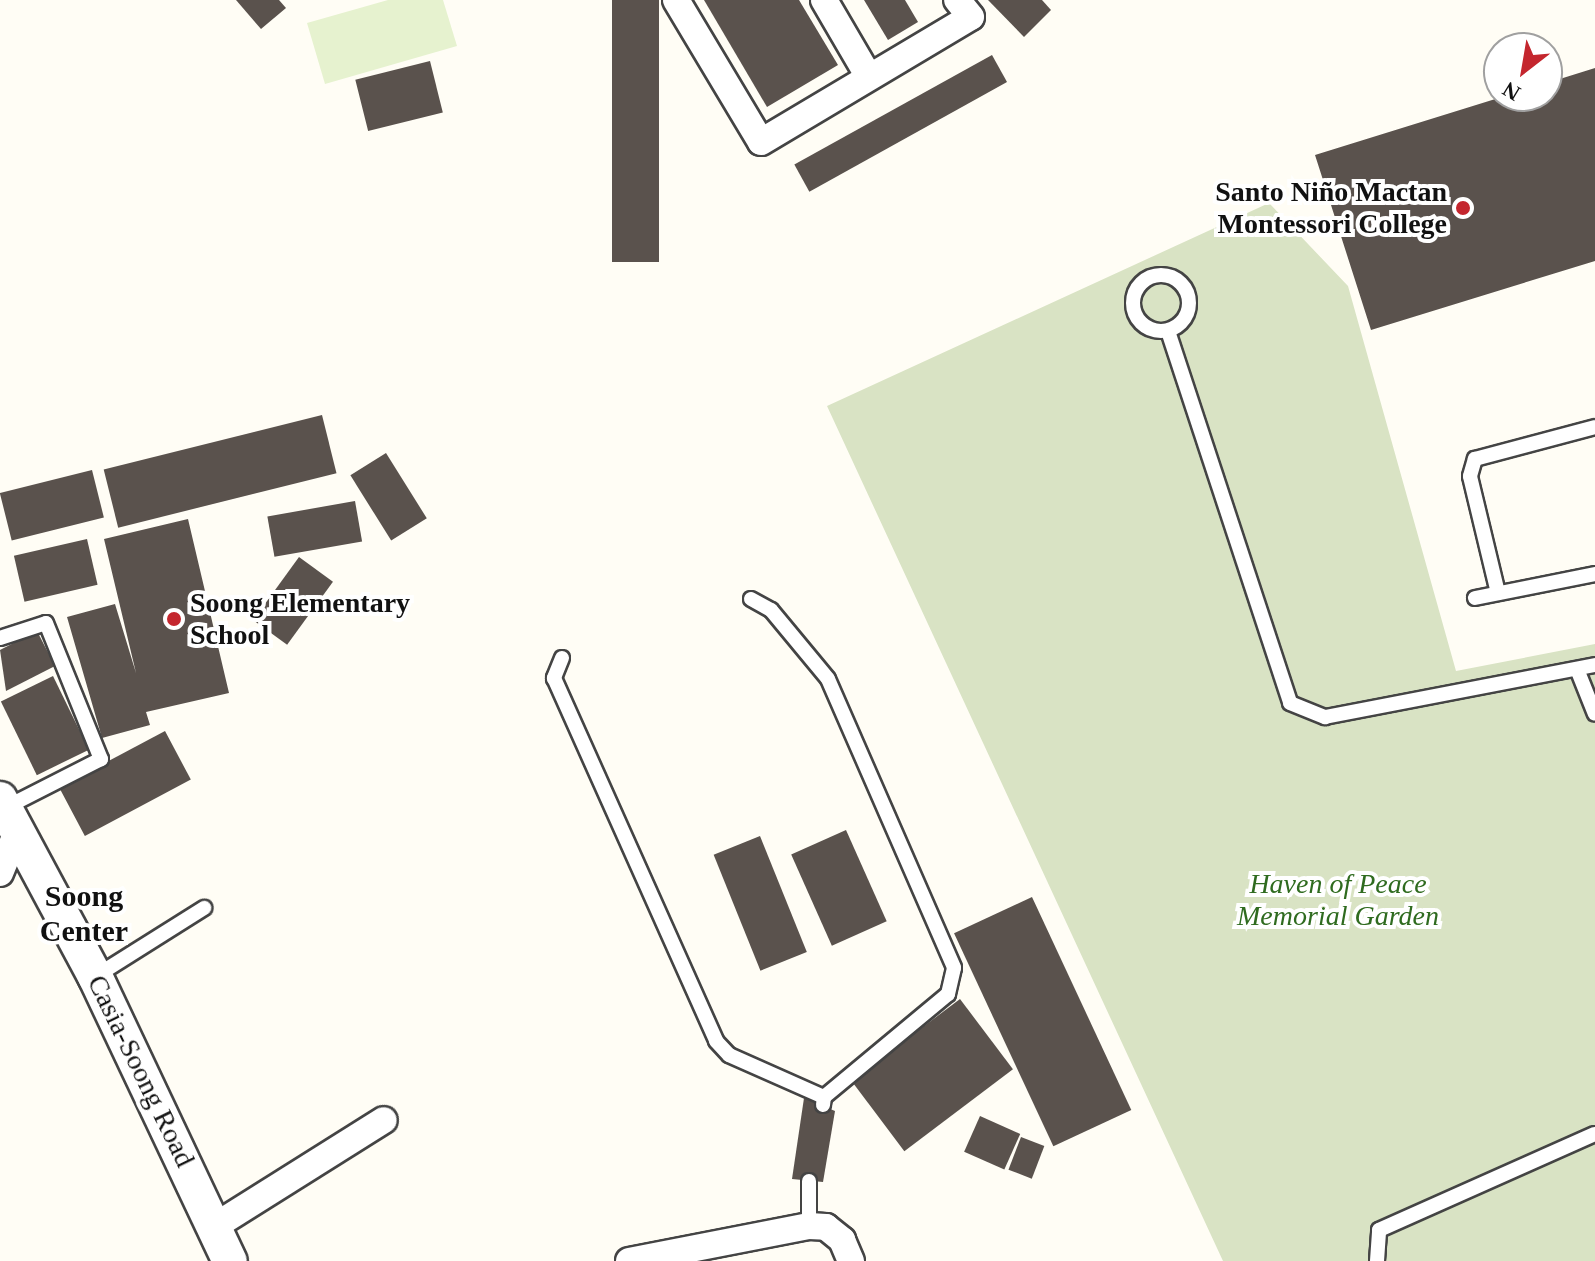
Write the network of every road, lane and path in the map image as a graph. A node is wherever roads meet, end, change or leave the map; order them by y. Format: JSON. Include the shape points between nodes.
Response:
{"nodes":[{"id":1,"x":676,"y":0,"type":"edge"},
{"id":2,"x":824,"y":0,"type":"edge"},
{"id":3,"x":957,"y":0,"type":"edge"},
{"id":4,"x":869,"y":77,"type":"junction"},
{"id":5,"x":1168,"y":331,"type":"junction"},
{"id":6,"x":1595,"y":427,"type":"edge"},
{"id":7,"x":1595,"y":574,"type":"edge"},
{"id":8,"x":1498,"y":593,"type":"junction"},
{"id":9,"x":1475,"y":598,"type":"dead end"},
{"id":10,"x":751,"y":599,"type":"dead end"},
{"id":11,"x":0,"y":638,"type":"edge"},
{"id":12,"x":562,"y":658,"type":"dead end"},
{"id":13,"x":1595,"y":665,"type":"edge"},
{"id":14,"x":1577,"y":669,"type":"junction"},
{"id":15,"x":1595,"y":714,"type":"edge"},
{"id":16,"x":7,"y":813,"type":"edge"},
{"id":17,"x":0,"y":873,"type":"edge"},
{"id":18,"x":204,"y":908,"type":"dead end"},
{"id":19,"x":95,"y":976,"type":"junction"},
{"id":20,"x":384,"y":1120,"type":"dead end"},
{"id":21,"x":1595,"y":1134,"type":"edge"},
{"id":22,"x":809,"y":1181,"type":"dead end"},
{"id":23,"x":215,"y":1226,"type":"junction"},
{"id":24,"x":809,"y":1226,"type":"junction"},
{"id":25,"x":230,"y":1261,"type":"edge"},
{"id":26,"x":629,"y":1261,"type":"edge"},
{"id":27,"x":851,"y":1261,"type":"edge"},
{"id":28,"x":1377,"y":1261,"type":"edge"}],
"edges":[{"from":1,"to":4,"type":"street","via":[[761,142]]},
{"from":2,"to":4,"type":"street"},
{"from":3,"to":4,"type":"street","via":[[971,17]]},
{"from":5,"to":5,"type":"lane","via":[[1184,319],[1189,299],[1178,281],[1157,275],[1137,288],[1134,311],[1148,329]]},
{"from":5,"to":14,"type":"lane","via":[[1290,703],[1325,717]]},
{"from":6,"to":8,"type":"lane","via":[[1475,459],[1470,476]]},
{"from":7,"to":8,"type":"lane"},
{"from":8,"to":9,"type":"lane"},
{"from":10,"to":12,"type":"lane","via":[[771,610],[828,679],[954,968],[948,994],[823,1101],[729,1055],[716,1041],[554,678]]},
{"from":11,"to":16,"type":"lane","via":[[46,623],[101,759]]},
{"from":13,"to":14,"type":"lane"},
{"from":14,"to":15,"type":"lane"},
{"from":16,"to":17,"type":"street"},
{"from":16,"to":19,"type":"street","name":"Casia-Soong Road"},
{"from":18,"to":19,"type":"lane"},
{"from":19,"to":23,"type":"street","name":"Casia-Soong Road"},
{"from":20,"to":23,"type":"street"},
{"from":21,"to":28,"type":"lane","via":[[1379,1230]]},
{"from":22,"to":24,"type":"lane"},
{"from":23,"to":25,"type":"street","name":"Casia-Soong Road"},
{"from":24,"to":26,"type":"street"},
{"from":24,"to":27,"type":"street","via":[[826,1227],[842,1240]]}]}
